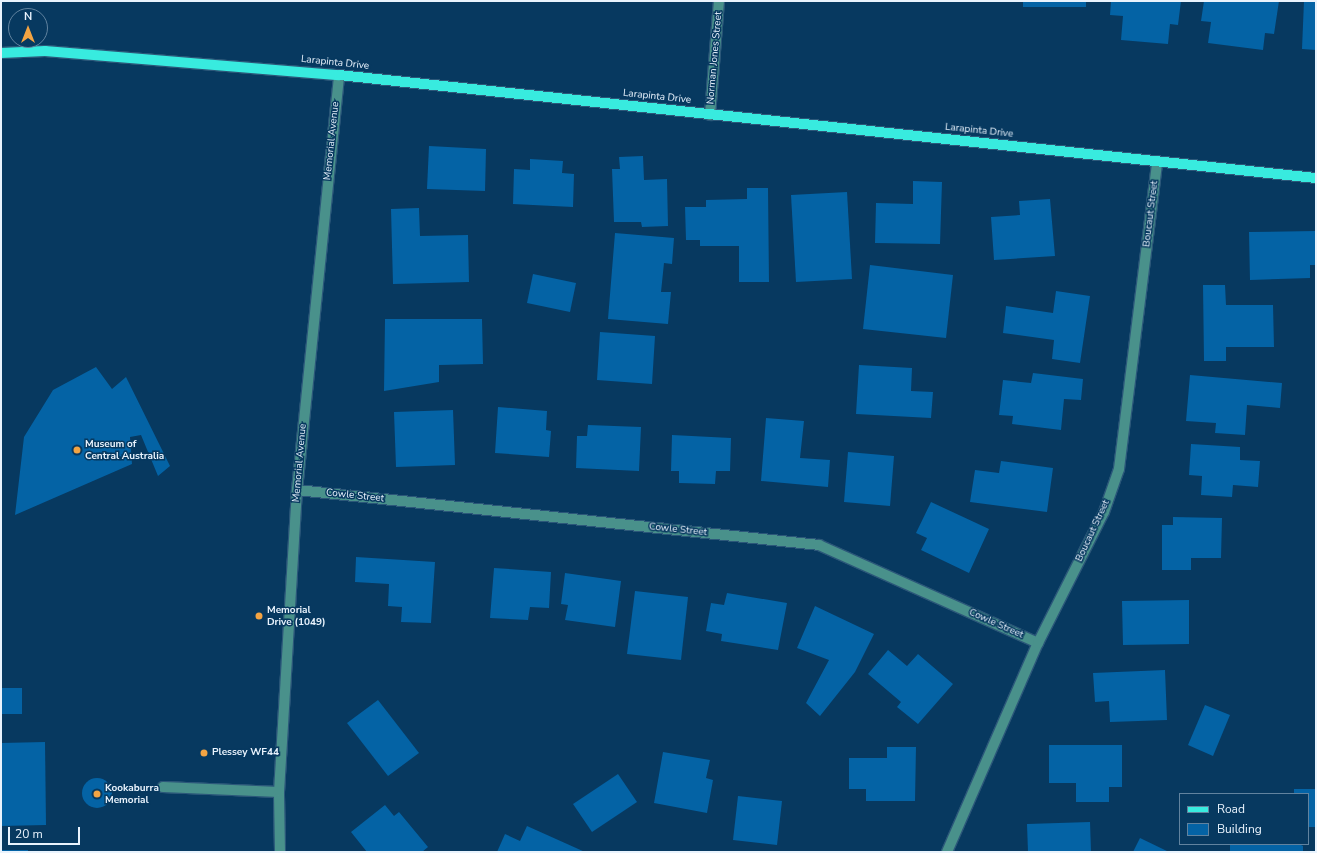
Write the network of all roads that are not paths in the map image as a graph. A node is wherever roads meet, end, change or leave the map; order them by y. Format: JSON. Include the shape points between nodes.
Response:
{"nodes":[{"id":1,"x":719,"y":1,"type":"edge"},
{"id":2,"x":1,"y":53,"type":"edge"},
{"id":3,"x":339,"y":75,"type":"junction"},
{"id":4,"x":710,"y":115,"type":"junction"},
{"id":5,"x":1157,"y":162,"type":"junction"},
{"id":6,"x":1314,"y":178,"type":"edge"},
{"id":7,"x":297,"y":490,"type":"junction"},
{"id":8,"x":1038,"y":643,"type":"junction"},
{"id":9,"x":163,"y":787,"type":"dead end"},
{"id":10,"x":279,"y":792,"type":"junction"},
{"id":11,"x":280,"y":852,"type":"edge"},
{"id":12,"x":947,"y":852,"type":"edge"}],
"edges":[{"from":1,"to":4,"type":"street","name":"Norman Jones Street"},
{"from":2,"to":3,"type":"main road","name":"Larapinta Drive","via":[[76,53]]},
{"from":3,"to":4,"type":"main road","name":"Larapinta Drive"},
{"from":3,"to":7,"type":"street","name":"Memorial Avenue"},
{"from":4,"to":5,"type":"main road","name":"Larapinta Drive"},
{"from":5,"to":6,"type":"main road","name":"Larapinta Drive"},
{"from":5,"to":8,"type":"street","name":"Boucaut Street","via":[[1119,469],[1104,512]]},
{"from":7,"to":8,"type":"street","name":"Cowle Street","via":[[819,545]]},
{"from":7,"to":10,"type":"street","name":"Memorial Avenue"},
{"from":8,"to":12,"type":"street","name":"Boucaut Street"},
{"from":9,"to":10,"type":"street"},
{"from":10,"to":11,"type":"street","name":"Memorial Avenue"}]}
